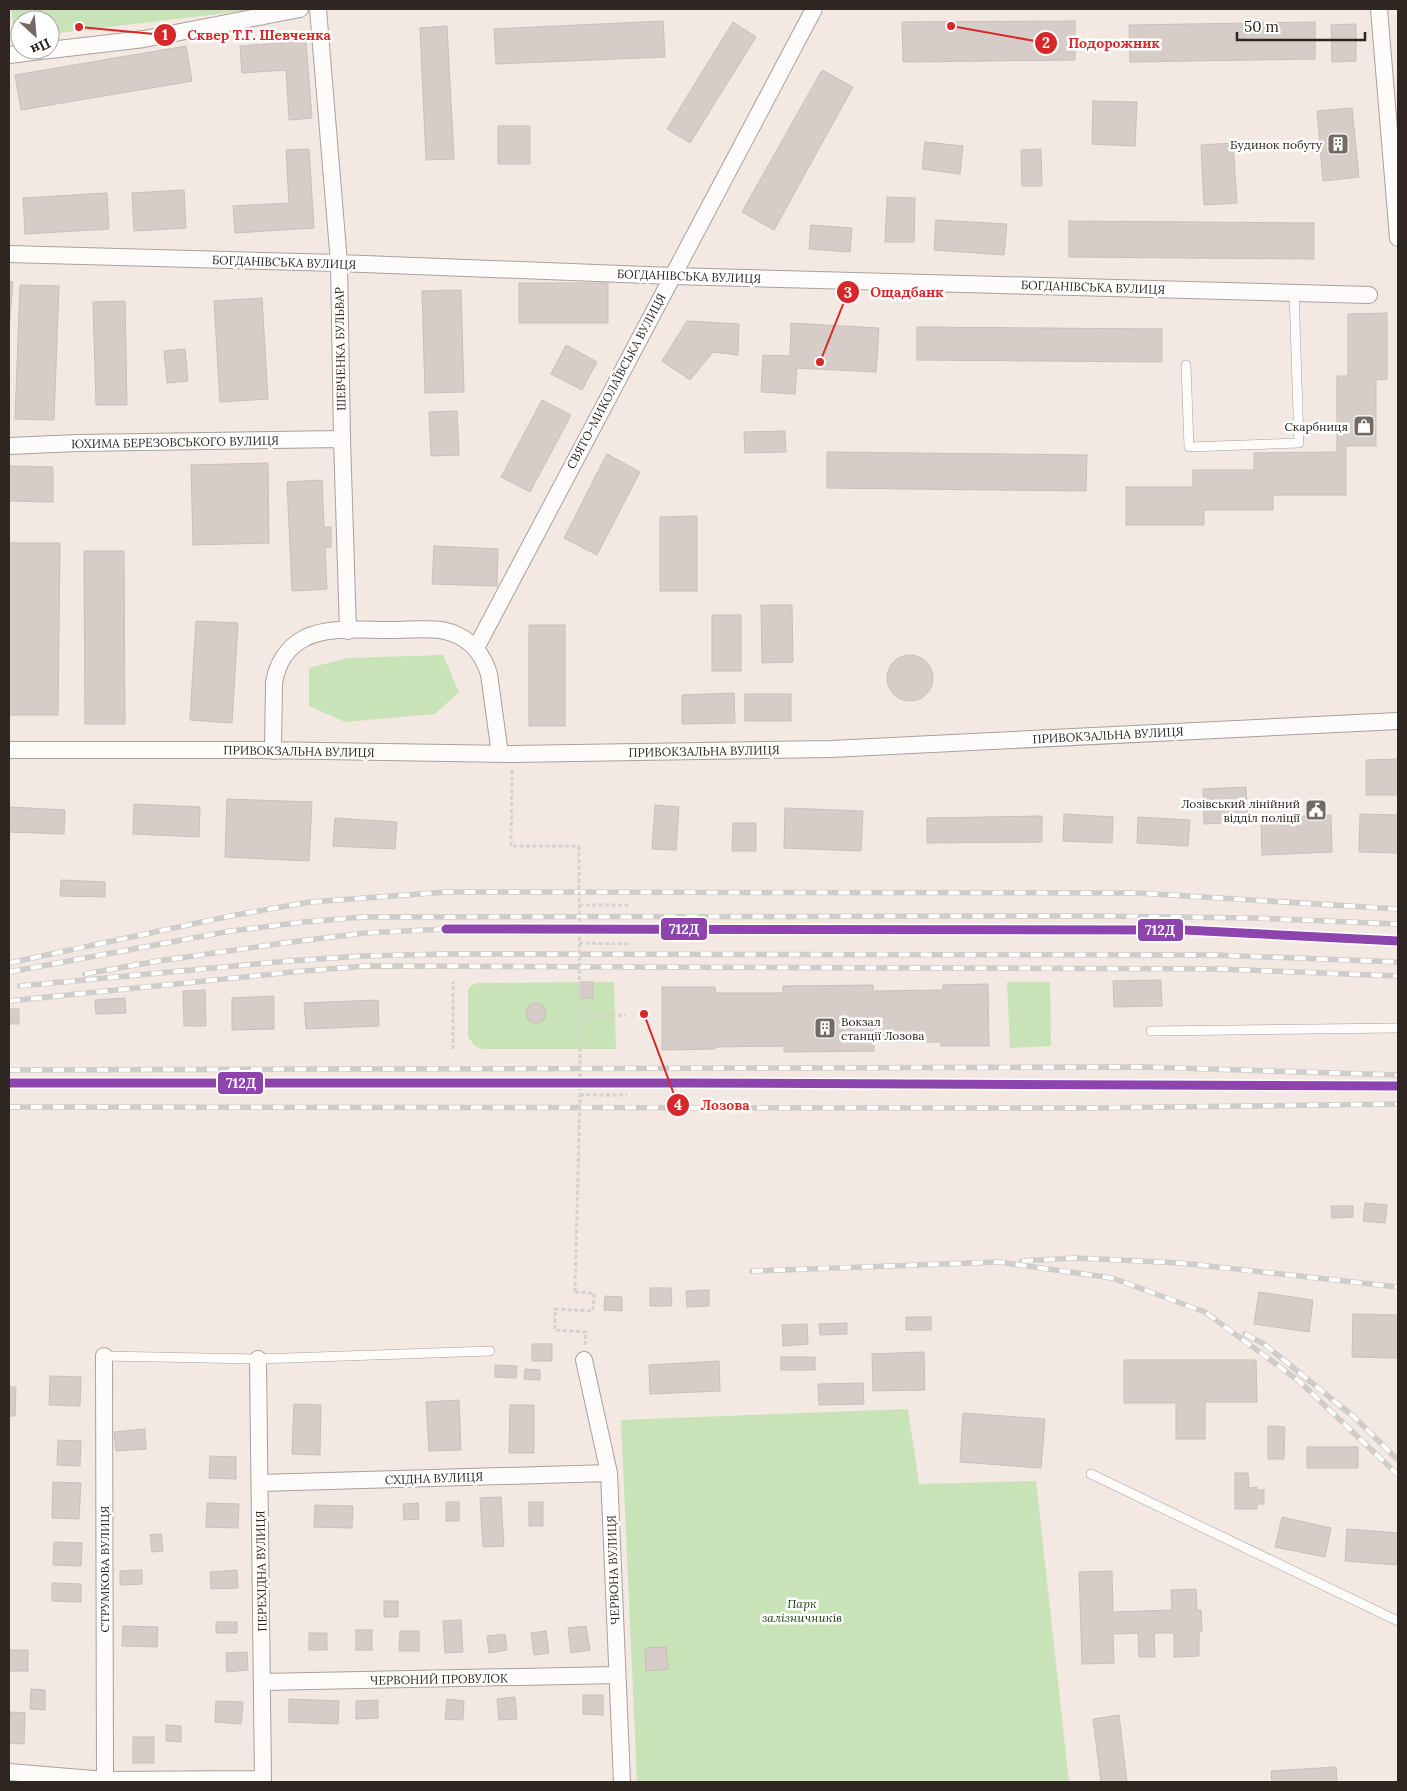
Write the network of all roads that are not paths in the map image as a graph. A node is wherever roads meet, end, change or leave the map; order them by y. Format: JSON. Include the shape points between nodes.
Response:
{"nodes":[{"id":1,"x":300,"y":9,"type":"edge"},
{"id":2,"x":318,"y":9,"type":"edge"},
{"id":3,"x":814,"y":9,"type":"edge"},
{"id":4,"x":1379,"y":9,"type":"edge"},
{"id":5,"x":60,"y":49,"type":"edge"},
{"id":6,"x":1398,"y":238,"type":"edge"},
{"id":7,"x":9,"y":254,"type":"edge"},
{"id":8,"x":339,"y":263,"type":"junction"},
{"id":9,"x":672,"y":276,"type":"junction"},
{"id":10,"x":1294,"y":292,"type":"junction"},
{"id":11,"x":1369,"y":295,"type":"dead end"},
{"id":12,"x":1186,"y":365,"type":"dead end"},
{"id":13,"x":342,"y":439,"type":"junction"},
{"id":14,"x":9,"y":446,"type":"edge"},
{"id":15,"x":348,"y":631,"type":"junction"},
{"id":16,"x":476,"y":648,"type":"junction"},
{"id":17,"x":1398,"y":721,"type":"edge"},
{"id":18,"x":9,"y":750,"type":"edge"},
{"id":19,"x":273,"y":751,"type":"junction"},
{"id":20,"x":506,"y":754,"type":"junction"},
{"id":21,"x":1398,"y":1028,"type":"edge"},
{"id":22,"x":1150,"y":1031,"type":"dead end"},
{"id":23,"x":490,"y":1351,"type":"dead end"},
{"id":24,"x":104,"y":1356,"type":"joint"},
{"id":25,"x":258,"y":1359,"type":"junction"},
{"id":26,"x":584,"y":1360,"type":"road end"},
{"id":27,"x":609,"y":1473,"type":"junction"},
{"id":28,"x":1091,"y":1474,"type":"dead end"},
{"id":29,"x":260,"y":1483,"type":"junction"},
{"id":30,"x":1398,"y":1621,"type":"edge"},
{"id":31,"x":617,"y":1675,"type":"junction"},
{"id":32,"x":262,"y":1682,"type":"junction"},
{"id":33,"x":9,"y":1772,"type":"edge"},
{"id":34,"x":105,"y":1781,"type":"edge"},
{"id":35,"x":263,"y":1781,"type":"edge"},
{"id":36,"x":622,"y":1782,"type":"edge"}],
"edges":[{"from":1,"to":5,"type":"street","via":[[144,38]]},
{"from":2,"to":8,"type":"street","name":"ШЕВЧЕНКА БУЛЬВАР"},
{"from":3,"to":9,"type":"street","name":"СВЯТО-МИКОЛАЇВСЬКА ВУЛИЦЯ"},
{"from":4,"to":6,"type":"street"},
{"from":7,"to":8,"type":"street","name":"БОГДАНІВСЬКА ВУЛИЦЯ"},
{"from":8,"to":9,"type":"street","name":"БОГДАНІВСЬКА ВУЛИЦЯ"},
{"from":8,"to":13,"type":"street","name":"ШЕВЧЕНКА БУЛЬВАР"},
{"from":9,"to":10,"type":"street","name":"БОГДАНІВСЬКА ВУЛИЦЯ"},
{"from":9,"to":16,"type":"street","name":"СВЯТО-МИКОЛАЇВСЬКА ВУЛИЦЯ"},
{"from":10,"to":11,"type":"street","name":"БОГДАНІВСЬКА ВУЛИЦЯ"},
{"from":10,"to":12,"type":"lane","via":[[1299,443],[1189,447]]},
{"from":13,"to":14,"type":"street","name":"ЮХИМА БЕРЕЗОВСЬКОГО ВУЛИЦЯ"},
{"from":13,"to":15,"type":"street","name":"ШЕВЧЕНКА БУЛЬВАР"},
{"from":15,"to":16,"type":"street","via":[[443,631],[461,637]]},
{"from":15,"to":19,"type":"street","via":[[313,634],[296,643],[284,657],[274,683]]},
{"from":16,"to":20,"type":"street","via":[[489,674]]},
{"from":17,"to":20,"type":"street","name":"ПРИВОКЗАЛЬНА ВУЛИЦЯ","via":[[831,749]]},
{"from":18,"to":19,"type":"street","name":"ПРИВОКЗАЛЬНА ВУЛИЦЯ"},
{"from":19,"to":20,"type":"street","name":"ПРИВОКЗАЛЬНА ВУЛИЦЯ"},
{"from":21,"to":22,"type":"lane"},
{"from":23,"to":25,"type":"lane"},
{"from":24,"to":25,"type":"lane"},
{"from":24,"to":34,"type":"street","name":"СТРУМКОВА ВУЛИЦЯ"},
{"from":25,"to":29,"type":"street","name":"ПЕРЕХІДНА ВУЛИЦЯ"},
{"from":26,"to":27,"type":"street","name":"ЧЕРВОНА ВУЛИЦЯ"},
{"from":27,"to":29,"type":"street","name":"СХІДНА ВУЛИЦЯ"},
{"from":27,"to":31,"type":"street","name":"ЧЕРВОНА ВУЛИЦЯ"},
{"from":28,"to":30,"type":"lane"},
{"from":29,"to":32,"type":"street","name":"ПЕРЕХІДНА ВУЛИЦЯ"},
{"from":31,"to":32,"type":"street","name":"ЧЕРВОНИЙ ПРОВУЛОК"},
{"from":31,"to":36,"type":"street","name":"ЧЕРВОНА ВУЛИЦЯ"},
{"from":32,"to":35,"type":"street","name":"ПЕРЕХІДНА ВУЛИЦЯ"},
{"from":33,"to":34,"type":"street"},
{"from":34,"to":35,"type":"street"}]}
